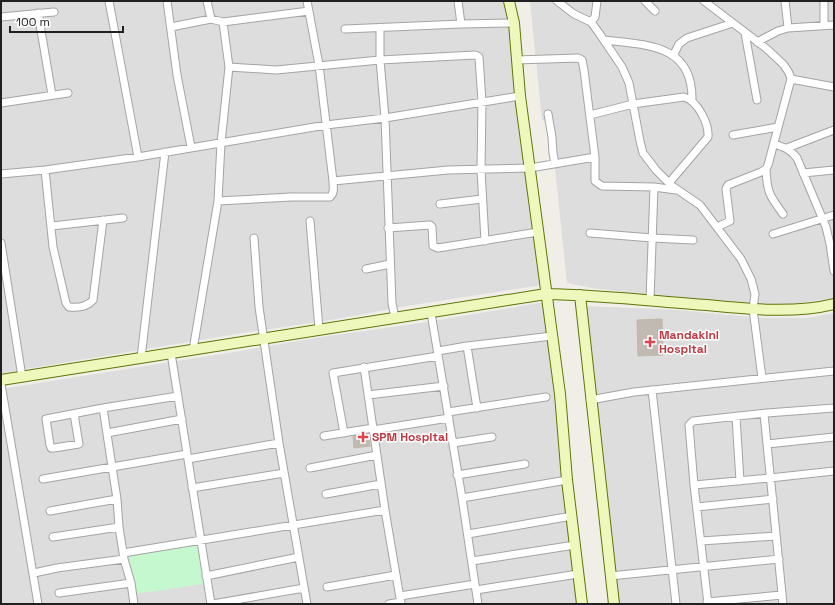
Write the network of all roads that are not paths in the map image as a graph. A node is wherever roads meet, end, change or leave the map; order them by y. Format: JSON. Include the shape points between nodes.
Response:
{"nodes":[{"id":1,"x":109,"y":1,"type":"edge"},
{"id":2,"x":167,"y":1,"type":"edge"},
{"id":3,"x":207,"y":1,"type":"edge"},
{"id":4,"x":307,"y":1,"type":"edge"},
{"id":5,"x":458,"y":1,"type":"edge"},
{"id":6,"x":509,"y":1,"type":"edge"},
{"id":7,"x":557,"y":1,"type":"edge"},
{"id":8,"x":597,"y":1,"type":"edge"},
{"id":9,"x":645,"y":1,"type":"edge"},
{"id":10,"x":704,"y":1,"type":"edge"},
{"id":11,"x":785,"y":1,"type":"edge"},
{"id":12,"x":824,"y":1,"type":"edge"},
{"id":13,"x":309,"y":11,"type":"junction"},
{"id":14,"x":655,"y":11,"type":"dead end"},
{"id":15,"x":54,"y":12,"type":"dead end"},
{"id":16,"x":38,"y":13,"type":"junction"},
{"id":17,"x":1,"y":17,"type":"edge"},
{"id":18,"x":211,"y":19,"type":"junction"},
{"id":19,"x":223,"y":22,"type":"junction"},
{"id":20,"x":591,"y":22,"type":"junction"},
{"id":21,"x":514,"y":23,"type":"junction"},
{"id":22,"x":733,"y":23,"type":"junction"},
{"id":23,"x":461,"y":24,"type":"junction"},
{"id":24,"x":834,"y":24,"type":"edge"},
{"id":25,"x":824,"y":25,"type":"junction"},
{"id":26,"x":171,"y":26,"type":"junction"},
{"id":27,"x":380,"y":28,"type":"junction"},
{"id":28,"x":788,"y":28,"type":"junction"},
{"id":29,"x":345,"y":29,"type":"dead end"},
{"id":30,"x":746,"y":33,"type":"junction"},
{"id":31,"x":604,"y":40,"type":"junction"},
{"id":32,"x":757,"y":42,"type":"junction"},
{"id":33,"x":673,"y":56,"type":"junction"},
{"id":34,"x":380,"y":60,"type":"junction"},
{"id":35,"x":516,"y":60,"type":"junction"},
{"id":36,"x":319,"y":65,"type":"junction"},
{"id":37,"x":229,"y":67,"type":"junction"},
{"id":38,"x":791,"y":79,"type":"junction"},
{"id":39,"x":834,"y":87,"type":"edge"},
{"id":40,"x":68,"y":93,"type":"dead end"},
{"id":41,"x":52,"y":95,"type":"junction"},
{"id":42,"x":520,"y":96,"type":"junction"},
{"id":43,"x":692,"y":100,"type":"junction"},
{"id":44,"x":757,"y":100,"type":"dead end"},
{"id":45,"x":482,"y":102,"type":"junction"},
{"id":46,"x":1,"y":103,"type":"edge"},
{"id":47,"x":633,"y":104,"type":"junction"},
{"id":48,"x":548,"y":114,"type":"dead end"},
{"id":49,"x":590,"y":115,"type":"junction"},
{"id":50,"x":385,"y":118,"type":"junction"},
{"id":51,"x":326,"y":125,"type":"junction"},
{"id":52,"x":778,"y":127,"type":"junction"},
{"id":53,"x":834,"y":130,"type":"edge"},
{"id":54,"x":733,"y":135,"type":"dead end"},
{"id":55,"x":221,"y":143,"type":"junction"},
{"id":56,"x":774,"y":144,"type":"junction"},
{"id":57,"x":191,"y":147,"type":"junction"},
{"id":58,"x":787,"y":148,"type":"junction"},
{"id":59,"x":166,"y":152,"type":"junction"},
{"id":60,"x":595,"y":156,"type":"junction"},
{"id":61,"x":138,"y":157,"type":"junction"},
{"id":62,"x":556,"y":164,"type":"junction"},
{"id":63,"x":530,"y":168,"type":"junction"},
{"id":64,"x":766,"y":169,"type":"junction"},
{"id":65,"x":45,"y":170,"type":"junction"},
{"id":66,"x":481,"y":170,"type":"junction"},
{"id":67,"x":834,"y":170,"type":"edge"},
{"id":68,"x":803,"y":173,"type":"junction"},
{"id":69,"x":1,"y":174,"type":"edge"},
{"id":70,"x":387,"y":176,"type":"junction"},
{"id":71,"x":333,"y":180,"type":"junction"},
{"id":72,"x":669,"y":183,"type":"junction"},
{"id":73,"x":654,"y":187,"type":"junction"},
{"id":74,"x":678,"y":190,"type":"junction"},
{"id":75,"x":482,"y":199,"type":"junction"},
{"id":76,"x":218,"y":201,"type":"junction"},
{"id":77,"x":440,"y":204,"type":"dead end"},
{"id":78,"x":783,"y":214,"type":"dead end"},
{"id":79,"x":834,"y":214,"type":"edge"},
{"id":80,"x":123,"y":218,"type":"dead end"},
{"id":81,"x":822,"y":219,"type":"junction"},
{"id":82,"x":103,"y":220,"type":"junction"},
{"id":83,"x":310,"y":221,"type":"dead end"},
{"id":84,"x":52,"y":226,"type":"junction"},
{"id":85,"x":717,"y":227,"type":"junction"},
{"id":86,"x":388,"y":228,"type":"junction"},
{"id":87,"x":538,"y":232,"type":"junction"},
{"id":88,"x":590,"y":233,"type":"dead end"},
{"id":89,"x":773,"y":234,"type":"dead end"},
{"id":90,"x":254,"y":238,"type":"dead end"},
{"id":91,"x":652,"y":238,"type":"junction"},
{"id":92,"x":694,"y":240,"type":"dead end"},
{"id":93,"x":485,"y":241,"type":"junction"},
{"id":94,"x":1,"y":243,"type":"edge"},
{"id":95,"x":390,"y":264,"type":"junction"},
{"id":96,"x":366,"y":269,"type":"dead end"},
{"id":97,"x":834,"y":270,"type":"edge"},
{"id":98,"x":546,"y":294,"type":"junction"},
{"id":99,"x":580,"y":294,"type":"junction"},
{"id":100,"x":650,"y":300,"type":"junction"},
{"id":101,"x":834,"y":304,"type":"edge"},
{"id":102,"x":753,"y":309,"type":"junction"},
{"id":103,"x":431,"y":313,"type":"junction"},
{"id":104,"x":395,"y":318,"type":"junction"},
{"id":105,"x":319,"y":329,"type":"junction"},
{"id":106,"x":552,"y":336,"type":"junction"},
{"id":107,"x":264,"y":338,"type":"junction"},
{"id":108,"x":467,"y":346,"type":"junction"},
{"id":109,"x":193,"y":350,"type":"junction"},
{"id":110,"x":171,"y":353,"type":"junction"},
{"id":111,"x":438,"y":353,"type":"junction"},
{"id":112,"x":141,"y":358,"type":"junction"},
{"id":113,"x":364,"y":368,"type":"junction"},
{"id":114,"x":834,"y":371,"type":"edge"},
{"id":115,"x":22,"y":377,"type":"junction"},
{"id":116,"x":762,"y":378,"type":"junction"},
{"id":117,"x":1,"y":380,"type":"edge"},
{"id":118,"x":1,"y":384,"type":"edge"},
{"id":119,"x":444,"y":386,"type":"junction"},
{"id":120,"x":652,"y":390,"type":"junction"},
{"id":121,"x":178,"y":396,"type":"junction"},
{"id":122,"x":368,"y":396,"type":"junction"},
{"id":123,"x":546,"y":396,"type":"dead end"},
{"id":124,"x":590,"y":400,"type":"junction"},
{"id":125,"x":102,"y":408,"type":"junction"},
{"id":126,"x":477,"y":408,"type":"junction"},
{"id":127,"x":834,"y":408,"type":"edge"},
{"id":128,"x":74,"y":414,"type":"junction"},
{"id":129,"x":764,"y":414,"type":"junction"},
{"id":130,"x":449,"y":415,"type":"junction"},
{"id":131,"x":736,"y":417,"type":"junction"},
{"id":132,"x":182,"y":419,"type":"junction"},
{"id":133,"x":373,"y":429,"type":"junction"},
{"id":134,"x":107,"y":433,"type":"junction"},
{"id":135,"x":344,"y":433,"type":"junction"},
{"id":136,"x":324,"y":436,"type":"dead end"},
{"id":137,"x":834,"y":437,"type":"edge"},
{"id":138,"x":492,"y":438,"type":"dead end"},
{"id":139,"x":279,"y":443,"type":"junction"},
{"id":140,"x":453,"y":443,"type":"junction"},
{"id":141,"x":767,"y":444,"type":"junction"},
{"id":142,"x":377,"y":455,"type":"junction"},
{"id":143,"x":187,"y":457,"type":"junction"},
{"id":144,"x":525,"y":464,"type":"dead end"},
{"id":145,"x":112,"y":466,"type":"junction"},
{"id":146,"x":310,"y":468,"type":"dead end"},
{"id":147,"x":834,"y":471,"type":"edge"},
{"id":148,"x":284,"y":473,"type":"junction"},
{"id":149,"x":457,"y":475,"type":"junction"},
{"id":150,"x":770,"y":478,"type":"junction"},
{"id":151,"x":43,"y":479,"type":"dead end"},
{"id":152,"x":567,"y":480,"type":"junction"},
{"id":153,"x":740,"y":481,"type":"junction"},
{"id":154,"x":382,"y":484,"type":"junction"},
{"id":155,"x":694,"y":484,"type":"junction"},
{"id":156,"x":192,"y":488,"type":"junction"},
{"id":157,"x":326,"y":494,"type":"dead end"},
{"id":158,"x":462,"y":498,"type":"junction"},
{"id":159,"x":117,"y":499,"type":"junction"},
{"id":160,"x":773,"y":499,"type":"junction"},
{"id":161,"x":697,"y":507,"type":"junction"},
{"id":162,"x":385,"y":510,"type":"junction"},
{"id":163,"x":50,"y":511,"type":"dead end"},
{"id":164,"x":572,"y":516,"type":"junction"},
{"id":165,"x":119,"y":526,"type":"junction"},
{"id":166,"x":294,"y":526,"type":"junction"},
{"id":167,"x":468,"y":534,"type":"junction"},
{"id":168,"x":776,"y":536,"type":"junction"},
{"id":169,"x":53,"y":537,"type":"dead end"},
{"id":170,"x":200,"y":540,"type":"junction"},
{"id":171,"x":701,"y":541,"type":"junction"},
{"id":172,"x":575,"y":545,"type":"junction"},
{"id":173,"x":124,"y":556,"type":"junction"},
{"id":174,"x":299,"y":557,"type":"junction"},
{"id":175,"x":779,"y":559,"type":"junction"},
{"id":176,"x":472,"y":561,"type":"junction"},
{"id":177,"x":704,"y":567,"type":"junction"},
{"id":178,"x":672,"y":571,"type":"junction"},
{"id":179,"x":34,"y":574,"type":"junction"},
{"id":180,"x":578,"y":574,"type":"junction"},
{"id":181,"x":396,"y":575,"type":"junction"},
{"id":182,"x":206,"y":576,"type":"junction"},
{"id":183,"x":610,"y":576,"type":"junction"},
{"id":184,"x":131,"y":583,"type":"junction"},
{"id":185,"x":327,"y":587,"type":"dead end"},
{"id":186,"x":476,"y":587,"type":"junction"},
{"id":187,"x":304,"y":588,"type":"junction"},
{"id":188,"x":59,"y":593,"type":"dead end"},
{"id":189,"x":782,"y":595,"type":"junction"},
{"id":190,"x":401,"y":601,"type":"edge"},
{"id":191,"x":708,"y":603,"type":"edge"},
{"id":192,"x":38,"y":604,"type":"edge"},
{"id":193,"x":134,"y":604,"type":"edge"},
{"id":194,"x":212,"y":604,"type":"edge"},
{"id":195,"x":307,"y":604,"type":"edge"},
{"id":196,"x":389,"y":604,"type":"edge"},
{"id":197,"x":478,"y":604,"type":"edge"},
{"id":198,"x":582,"y":604,"type":"edge"},
{"id":199,"x":614,"y":604,"type":"edge"},
{"id":200,"x":676,"y":604,"type":"edge"},
{"id":201,"x":783,"y":604,"type":"edge"}],
"edges":[{"from":1,"to":61,"type":"street"},
{"from":2,"to":26,"type":"street"},
{"from":3,"to":18,"type":"street"},
{"from":4,"to":13,"type":"street"},
{"from":5,"to":23,"type":"street"},
{"from":6,"to":21,"type":"street"},
{"from":7,"to":20,"type":"street","via":[[574,14]]},
{"from":8,"to":20,"type":"street","via":[[595,17]]},
{"from":9,"to":14,"type":"street"},
{"from":10,"to":22,"type":"street"},
{"from":11,"to":28,"type":"street"},
{"from":12,"to":25,"type":"street"},
{"from":13,"to":19,"type":"street"},
{"from":13,"to":36,"type":"street"},
{"from":15,"to":16,"type":"street"},
{"from":16,"to":17,"type":"street"},
{"from":16,"to":41,"type":"street"},
{"from":18,"to":19,"type":"street"},
{"from":18,"to":26,"type":"street"},
{"from":19,"to":37,"type":"street"},
{"from":20,"to":31,"type":"street"},
{"from":21,"to":23,"type":"street"},
{"from":21,"to":35,"type":"street"},
{"from":22,"to":30,"type":"street"},
{"from":22,"to":33,"type":"street","via":[[687,38],[679,44]]},
{"from":23,"to":27,"type":"street"},
{"from":24,"to":25,"type":"street"},
{"from":25,"to":28,"type":"street"},
{"from":26,"to":57,"type":"street","via":[[177,75]]},
{"from":27,"to":29,"type":"street"},
{"from":27,"to":34,"type":"street"},
{"from":28,"to":32,"type":"street"},
{"from":30,"to":32,"type":"street"},
{"from":30,"to":44,"type":"street"},
{"from":31,"to":33,"type":"street","via":[[653,46]]},
{"from":31,"to":47,"type":"street","via":[[622,67]]},
{"from":32,"to":38,"type":"street","via":[[784,65]]},
{"from":33,"to":43,"type":"street","via":[[689,75]]},
{"from":34,"to":36,"type":"street"},
{"from":34,"to":45,"type":"street","via":[[475,55],[479,57]]},
{"from":34,"to":50,"type":"street"},
{"from":35,"to":42,"type":"street"},
{"from":35,"to":49,"type":"street","via":[[582,60]]},
{"from":36,"to":37,"type":"street","via":[[276,70]]},
{"from":36,"to":51,"type":"street"},
{"from":37,"to":55,"type":"street"},
{"from":38,"to":39,"type":"street"},
{"from":38,"to":52,"type":"street"},
{"from":40,"to":41,"type":"street"},
{"from":41,"to":46,"type":"street"},
{"from":42,"to":45,"type":"street"},
{"from":42,"to":63,"type":"street"},
{"from":43,"to":47,"type":"street","via":[[684,97]]},
{"from":43,"to":72,"type":"street","via":[[705,119],[708,138]]},
{"from":45,"to":50,"type":"street"},
{"from":45,"to":66,"type":"street"},
{"from":47,"to":49,"type":"street"},
{"from":47,"to":72,"type":"street","via":[[644,153]]},
{"from":48,"to":62,"type":"street"},
{"from":49,"to":60,"type":"street"},
{"from":50,"to":51,"type":"street"},
{"from":50,"to":70,"type":"street"},
{"from":51,"to":55,"type":"street"},
{"from":51,"to":71,"type":"street"},
{"from":52,"to":54,"type":"street"},
{"from":52,"to":56,"type":"street"},
{"from":53,"to":58,"type":"street"},
{"from":55,"to":57,"type":"street"},
{"from":55,"to":76,"type":"street"},
{"from":56,"to":58,"type":"street"},
{"from":56,"to":64,"type":"street"},
{"from":57,"to":59,"type":"street"},
{"from":58,"to":68,"type":"street","via":[[797,158]]},
{"from":59,"to":61,"type":"street"},
{"from":59,"to":112,"type":"street"},
{"from":60,"to":62,"type":"street"},
{"from":60,"to":73,"type":"street","via":[[595,181],[602,186]]},
{"from":61,"to":65,"type":"street"},
{"from":62,"to":63,"type":"street"},
{"from":63,"to":66,"type":"street"},
{"from":63,"to":87,"type":"street"},
{"from":64,"to":78,"type":"street","via":[[770,197]]},
{"from":64,"to":85,"type":"street","via":[[728,185],[726,189],[730,221]]},
{"from":65,"to":69,"type":"street"},
{"from":65,"to":84,"type":"street"},
{"from":66,"to":70,"type":"street","via":[[448,170]]},
{"from":66,"to":75,"type":"street"},
{"from":67,"to":68,"type":"street"},
{"from":68,"to":81,"type":"street"},
{"from":70,"to":71,"type":"street"},
{"from":70,"to":86,"type":"street"},
{"from":71,"to":76,"type":"street","via":[[334,192],[330,197]]},
{"from":72,"to":74,"type":"street"},
{"from":73,"to":74,"type":"street"},
{"from":73,"to":91,"type":"street"},
{"from":74,"to":85,"type":"street","via":[[700,205]]},
{"from":75,"to":77,"type":"street"},
{"from":75,"to":93,"type":"street"},
{"from":76,"to":109,"type":"street"},
{"from":79,"to":81,"type":"street"},
{"from":80,"to":82,"type":"street"},
{"from":81,"to":89,"type":"street"},
{"from":81,"to":97,"type":"street","via":[[830,244]]},
{"from":82,"to":84,"type":"street"},
{"from":82,"to":84,"type":"street","via":[[93,300],[86,306],[76,308],[69,307],[66,303],[53,247]]},
{"from":83,"to":105,"type":"street"},
{"from":85,"to":102,"type":"street","via":[[741,259],[751,279],[755,294]]},
{"from":86,"to":93,"type":"street","via":[[430,225],[433,246],[438,248]]},
{"from":86,"to":95,"type":"street"},
{"from":87,"to":93,"type":"street"},
{"from":87,"to":98,"type":"street"},
{"from":88,"to":91,"type":"street"},
{"from":90,"to":107,"type":"street"},
{"from":91,"to":92,"type":"street"},
{"from":91,"to":100,"type":"street"},
{"from":94,"to":115,"type":"street"},
{"from":95,"to":96,"type":"street"},
{"from":95,"to":104,"type":"street"},
{"from":98,"to":99,"type":"street"},
{"from":98,"to":103,"type":"street"},
{"from":98,"to":106,"type":"street"},
{"from":99,"to":100,"type":"street"},
{"from":99,"to":124,"type":"street"},
{"from":100,"to":102,"type":"street"},
{"from":101,"to":102,"type":"street","via":[[819,308]]},
{"from":102,"to":116,"type":"street"},
{"from":103,"to":104,"type":"street"},
{"from":103,"to":111,"type":"street"},
{"from":104,"to":105,"type":"street"},
{"from":105,"to":107,"type":"street"},
{"from":106,"to":108,"type":"street"},
{"from":106,"to":152,"type":"street"},
{"from":107,"to":109,"type":"street"},
{"from":107,"to":139,"type":"street"},
{"from":108,"to":111,"type":"street"},
{"from":108,"to":126,"type":"street"},
{"from":109,"to":110,"type":"street"},
{"from":110,"to":112,"type":"street"},
{"from":110,"to":121,"type":"street"},
{"from":111,"to":113,"type":"street"},
{"from":111,"to":119,"type":"street"},
{"from":112,"to":115,"type":"street"},
{"from":113,"to":122,"type":"street"},
{"from":113,"to":135,"type":"street","via":[[333,372]]},
{"from":114,"to":116,"type":"street"},
{"from":115,"to":117,"type":"street"},
{"from":116,"to":120,"type":"street"},
{"from":118,"to":179,"type":"street"},
{"from":119,"to":122,"type":"street"},
{"from":119,"to":130,"type":"street"},
{"from":120,"to":124,"type":"street"},
{"from":120,"to":178,"type":"street"},
{"from":121,"to":125,"type":"street"},
{"from":121,"to":132,"type":"street"},
{"from":122,"to":133,"type":"street"},
{"from":123,"to":126,"type":"street"},
{"from":124,"to":183,"type":"street"},
{"from":125,"to":128,"type":"street"},
{"from":125,"to":134,"type":"street"},
{"from":126,"to":130,"type":"street"},
{"from":127,"to":129,"type":"street"},
{"from":128,"to":128,"type":"street","via":[[46,419],[52,448],[79,444]]},
{"from":129,"to":131,"type":"street"},
{"from":129,"to":141,"type":"street"},
{"from":130,"to":133,"type":"street"},
{"from":130,"to":140,"type":"street"},
{"from":131,"to":153,"type":"street"},
{"from":131,"to":155,"type":"street","via":[[692,421],[690,425]]},
{"from":132,"to":134,"type":"street"},
{"from":132,"to":143,"type":"street"},
{"from":133,"to":135,"type":"street"},
{"from":133,"to":142,"type":"street"},
{"from":134,"to":145,"type":"street"},
{"from":135,"to":136,"type":"street"},
{"from":137,"to":141,"type":"street"},
{"from":138,"to":140,"type":"street"},
{"from":139,"to":143,"type":"street"},
{"from":139,"to":148,"type":"street"},
{"from":140,"to":149,"type":"street"},
{"from":141,"to":150,"type":"street"},
{"from":142,"to":146,"type":"street"},
{"from":142,"to":154,"type":"street"},
{"from":143,"to":145,"type":"street"},
{"from":143,"to":156,"type":"street"},
{"from":144,"to":149,"type":"street"},
{"from":145,"to":151,"type":"street"},
{"from":145,"to":159,"type":"street"},
{"from":147,"to":150,"type":"street"},
{"from":148,"to":156,"type":"street"},
{"from":148,"to":166,"type":"street"},
{"from":149,"to":158,"type":"street"},
{"from":150,"to":153,"type":"street"},
{"from":150,"to":160,"type":"street"},
{"from":152,"to":158,"type":"street"},
{"from":152,"to":164,"type":"street"},
{"from":153,"to":155,"type":"street"},
{"from":154,"to":157,"type":"street"},
{"from":154,"to":162,"type":"street"},
{"from":155,"to":161,"type":"street"},
{"from":156,"to":170,"type":"street"},
{"from":158,"to":167,"type":"street"},
{"from":159,"to":163,"type":"street"},
{"from":159,"to":165,"type":"street"},
{"from":160,"to":161,"type":"street"},
{"from":160,"to":168,"type":"street"},
{"from":161,"to":171,"type":"street"},
{"from":162,"to":166,"type":"street"},
{"from":162,"to":181,"type":"street"},
{"from":164,"to":167,"type":"street"},
{"from":164,"to":172,"type":"street"},
{"from":165,"to":169,"type":"street"},
{"from":165,"to":173,"type":"street"},
{"from":166,"to":170,"type":"street"},
{"from":166,"to":174,"type":"street"},
{"from":167,"to":176,"type":"street"},
{"from":168,"to":171,"type":"street"},
{"from":168,"to":175,"type":"street"},
{"from":170,"to":173,"type":"street"},
{"from":170,"to":182,"type":"street"},
{"from":171,"to":177,"type":"street"},
{"from":172,"to":176,"type":"street"},
{"from":172,"to":180,"type":"street"},
{"from":173,"to":179,"type":"street"},
{"from":173,"to":184,"type":"street"},
{"from":174,"to":182,"type":"street"},
{"from":174,"to":187,"type":"street"},
{"from":175,"to":177,"type":"street"},
{"from":175,"to":189,"type":"street"},
{"from":176,"to":186,"type":"street"},
{"from":177,"to":178,"type":"street"},
{"from":177,"to":191,"type":"street"},
{"from":178,"to":183,"type":"street"},
{"from":178,"to":200,"type":"street"},
{"from":179,"to":192,"type":"street"},
{"from":180,"to":186,"type":"street"},
{"from":180,"to":198,"type":"street"},
{"from":181,"to":185,"type":"street"},
{"from":181,"to":190,"type":"street"},
{"from":182,"to":194,"type":"street"},
{"from":183,"to":199,"type":"street"},
{"from":184,"to":188,"type":"street"},
{"from":184,"to":193,"type":"street"},
{"from":186,"to":190,"type":"street"},
{"from":186,"to":197,"type":"street"},
{"from":187,"to":194,"type":"street"},
{"from":187,"to":195,"type":"street"},
{"from":189,"to":191,"type":"street"},
{"from":189,"to":201,"type":"street"},
{"from":190,"to":196,"type":"street"}]}
